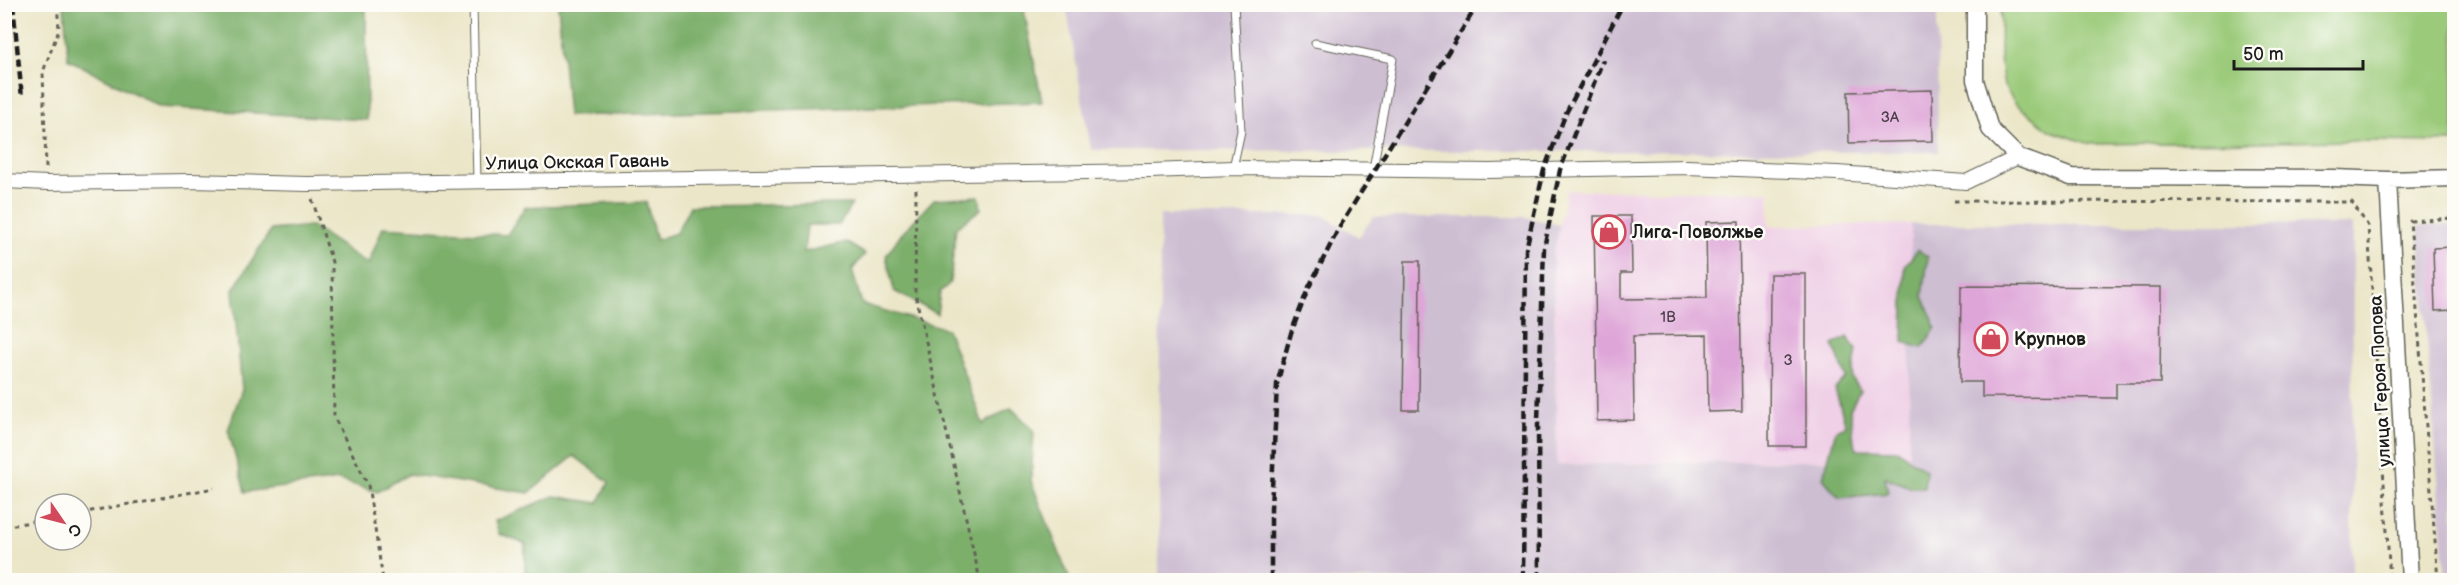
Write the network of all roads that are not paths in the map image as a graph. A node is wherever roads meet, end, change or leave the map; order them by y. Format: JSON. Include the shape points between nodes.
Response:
{"nodes":[{"id":1,"x":473,"y":4,"type":"edge"},
{"id":2,"x":1234,"y":4,"type":"edge"},
{"id":3,"x":1975,"y":4,"type":"edge"},
{"id":4,"x":1315,"y":43,"type":"dead end"},
{"id":5,"x":2018,"y":157,"type":"junction"},
{"id":6,"x":1233,"y":168,"type":"junction"},
{"id":7,"x":1373,"y":169,"type":"junction"},
{"id":8,"x":2454,"y":178,"type":"edge"},
{"id":9,"x":2388,"y":180,"type":"junction"},
{"id":10,"x":4,"y":181,"type":"edge"},
{"id":11,"x":477,"y":181,"type":"junction"},
{"id":12,"x":2410,"y":580,"type":"edge"}],
"edges":[{"from":1,"to":11,"type":"lane"},
{"from":2,"to":6,"type":"lane","via":[[1241,131]]},
{"from":3,"to":5,"type":"street","via":[[1975,80],[1990,129]]},
{"from":4,"to":7,"type":"lane","via":[[1393,59]]},
{"from":5,"to":7,"type":"street","name":"Улица Окская Гавань","via":[[1966,182],[1687,167]]},
{"from":5,"to":9,"type":"street","via":[[2071,177]]},
{"from":6,"to":7,"type":"street","name":"Улица Окская Гавань"},
{"from":6,"to":11,"type":"street","name":"Улица Окская Гавань"},
{"from":8,"to":9,"type":"street"},
{"from":9,"to":12,"type":"street","name":"улица Героя Попова"},
{"from":10,"to":11,"type":"street","name":"Улица Окская Гавань"}]}
